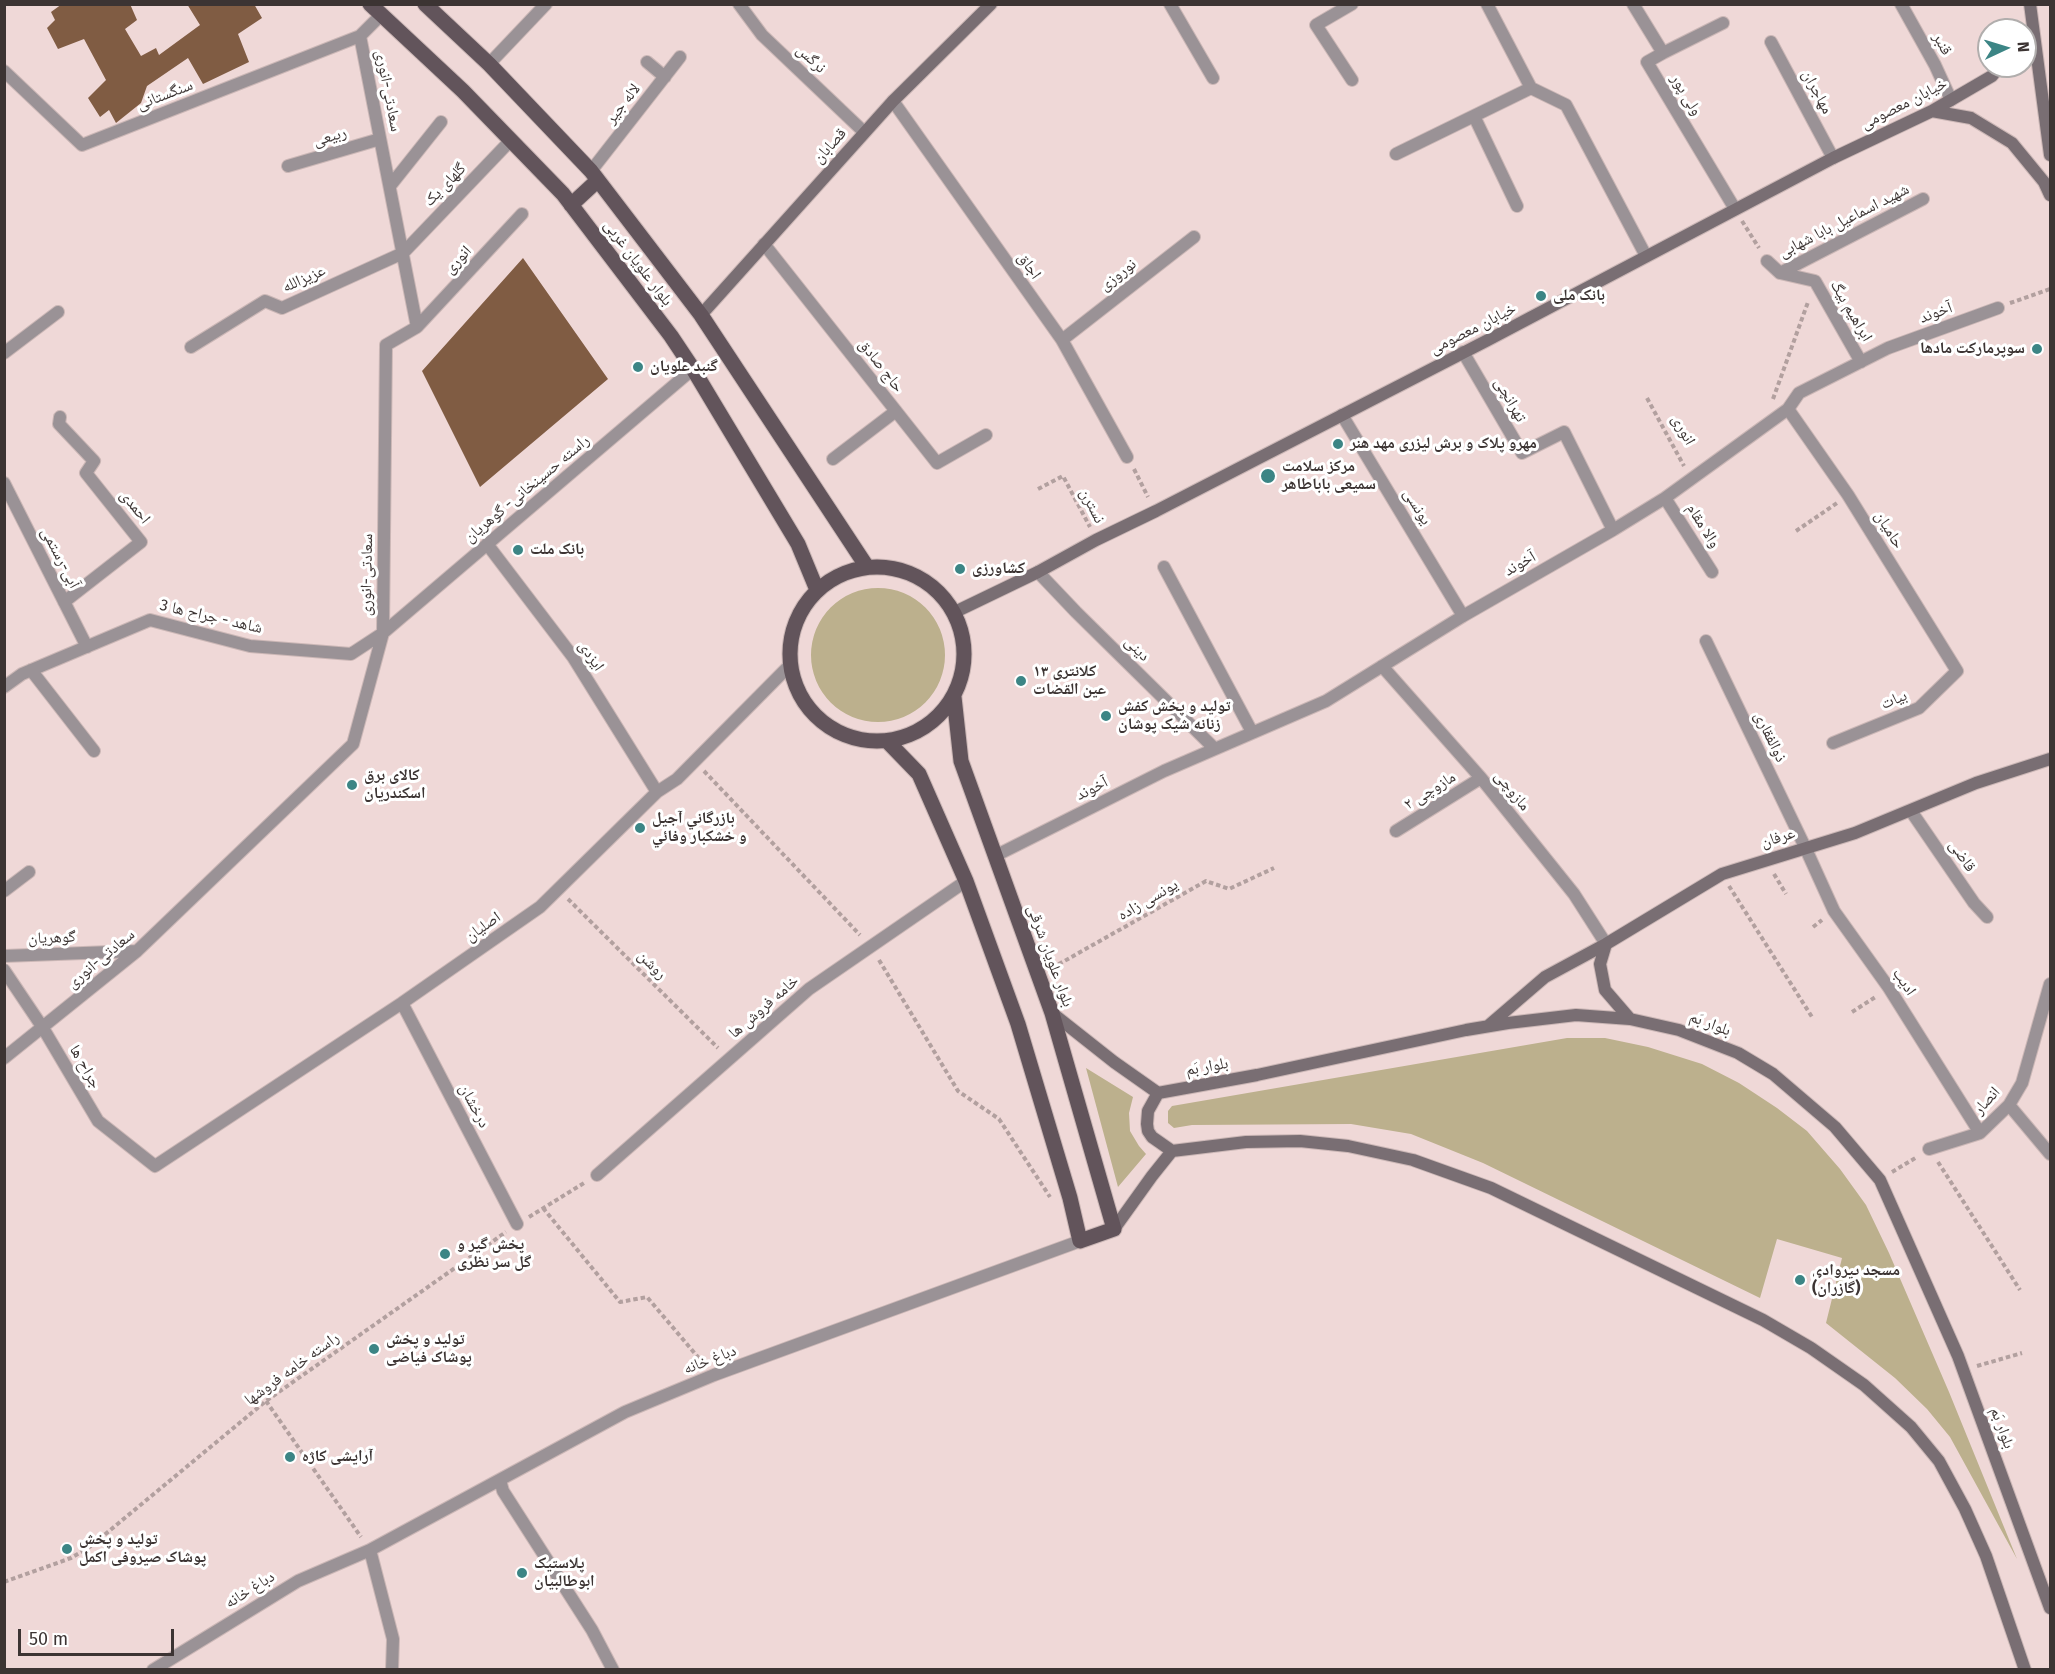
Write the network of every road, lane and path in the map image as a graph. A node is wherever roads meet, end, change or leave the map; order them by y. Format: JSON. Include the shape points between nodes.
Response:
{"nodes":[{"id":1,"x":425,"y":4,"type":"edge"},
{"id":2,"x":546,"y":4,"type":"edge"},
{"id":3,"x":739,"y":4,"type":"edge"},
{"id":4,"x":992,"y":4,"type":"edge"},
{"id":5,"x":1170,"y":4,"type":"edge"},
{"id":6,"x":1352,"y":4,"type":"edge"},
{"id":7,"x":1487,"y":4,"type":"edge"},
{"id":8,"x":1633,"y":4,"type":"edge"},
{"id":9,"x":1901,"y":4,"type":"edge"},
{"id":10,"x":376,"y":10,"type":"edge"},
{"id":11,"x":1723,"y":23,"type":"dead end"},
{"id":12,"x":360,"y":36,"type":"junction"},
{"id":13,"x":1772,"y":42,"type":"dead end"},
{"id":14,"x":1663,"y":53,"type":"junction"},
{"id":15,"x":2037,"y":55,"type":"edge"},
{"id":16,"x":680,"y":57,"type":"dead end"},
{"id":17,"x":647,"y":62,"type":"dead end"},
{"id":18,"x":489,"y":64,"type":"junction"},
{"id":19,"x":4,"y":70,"type":"edge"},
{"id":20,"x":665,"y":77,"type":"junction"},
{"id":21,"x":1213,"y":78,"type":"dead end"},
{"id":22,"x":1989,"y":78,"type":"edge"},
{"id":23,"x":1352,"y":80,"type":"dead end"},
{"id":24,"x":1532,"y":88,"type":"junction"},
{"id":25,"x":1951,"y":100,"type":"junction"},
{"id":26,"x":893,"y":101,"type":"junction"},
{"id":27,"x":1932,"y":111,"type":"junction"},
{"id":28,"x":1474,"y":117,"type":"junction"},
{"id":29,"x":441,"y":122,"type":"dead end"},
{"id":30,"x":864,"y":132,"type":"junction"},
{"id":31,"x":380,"y":139,"type":"junction"},
{"id":32,"x":511,"y":140,"type":"junction"},
{"id":33,"x":1396,"y":154,"type":"dead end"},
{"id":34,"x":2050,"y":155,"type":"edge"},
{"id":35,"x":1833,"y":158,"type":"junction"},
{"id":36,"x":288,"y":166,"type":"dead end"},
{"id":37,"x":594,"y":176,"type":"junction"},
{"id":38,"x":390,"y":186,"type":"junction"},
{"id":39,"x":2050,"y":195,"type":"edge"},
{"id":40,"x":1923,"y":199,"type":"dead end"},
{"id":41,"x":571,"y":205,"type":"junction"},
{"id":42,"x":1517,"y":206,"type":"dead end"},
{"id":43,"x":1735,"y":209,"type":"junction"},
{"id":44,"x":522,"y":214,"type":"dead end"},
{"id":45,"x":1194,"y":237,"type":"dead end"},
{"id":46,"x":764,"y":244,"type":"junction"},
{"id":47,"x":403,"y":253,"type":"junction"},
{"id":48,"x":1646,"y":256,"type":"junction"},
{"id":49,"x":1767,"y":261,"type":"joint"},
{"id":50,"x":1780,"y":273,"type":"junction"},
{"id":51,"x":1815,"y":281,"type":"junction"},
{"id":52,"x":2050,"y":289,"type":"edge"},
{"id":53,"x":1998,"y":308,"type":"joint"},
{"id":54,"x":58,"y":312,"type":"dead end"},
{"id":55,"x":701,"y":315,"type":"junction"},
{"id":56,"x":417,"y":327,"type":"junction"},
{"id":57,"x":1062,"y":340,"type":"junction"},
{"id":58,"x":191,"y":347,"type":"dead end"},
{"id":59,"x":1464,"y":352,"type":"junction"},
{"id":60,"x":4,"y":353,"type":"edge"},
{"id":61,"x":1861,"y":362,"type":"junction"},
{"id":62,"x":693,"y":369,"type":"junction"},
{"id":63,"x":1647,"y":398,"type":"dead end"},
{"id":64,"x":1788,"y":409,"type":"junction"},
{"id":65,"x":896,"y":411,"type":"junction"},
{"id":66,"x":1342,"y":415,"type":"junction"},
{"id":67,"x":60,"y":417,"type":"dead end"},
{"id":68,"x":1763,"y":426,"type":"junction"},
{"id":69,"x":986,"y":435,"type":"dead end"},
{"id":70,"x":1127,"y":457,"type":"joint"},
{"id":71,"x":833,"y":459,"type":"dead end"},
{"id":72,"x":1690,"y":478,"type":"junction"},
{"id":73,"x":4,"y":483,"type":"edge"},
{"id":74,"x":1038,"y":489,"type":"dead end"},
{"id":75,"x":1848,"y":495,"type":"junction"},
{"id":76,"x":1665,"y":498,"type":"junction"},
{"id":77,"x":1156,"y":511,"type":"junction"},
{"id":78,"x":1613,"y":530,"type":"junction"},
{"id":79,"x":1796,"y":531,"type":"dead end"},
{"id":80,"x":1096,"y":540,"type":"junction"},
{"id":81,"x":487,"y":544,"type":"junction"},
{"id":82,"x":867,"y":567,"type":"junction"},
{"id":83,"x":1164,"y":567,"type":"dead end"},
{"id":84,"x":1038,"y":572,"type":"junction"},
{"id":85,"x":1712,"y":572,"type":"dead end"},
{"id":86,"x":817,"y":590,"type":"junction"},
{"id":87,"x":64,"y":602,"type":"junction"},
{"id":88,"x":955,"y":612,"type":"junction"},
{"id":89,"x":1463,"y":616,"type":"junction"},
{"id":90,"x":383,"y":633,"type":"junction"},
{"id":91,"x":1706,"y":641,"type":"dead end"},
{"id":92,"x":87,"y":647,"type":"junction"},
{"id":93,"x":790,"y":665,"type":"junction"},
{"id":94,"x":1382,"y":666,"type":"junction"},
{"id":95,"x":31,"y":670,"type":"junction"},
{"id":96,"x":1957,"y":671,"type":"joint"},
{"id":97,"x":4,"y":687,"type":"edge"},
{"id":98,"x":954,"y":697,"type":"junction"},
{"id":99,"x":1252,"y":732,"type":"junction"},
{"id":100,"x":888,"y":742,"type":"junction"},
{"id":101,"x":1833,"y":743,"type":"dead end"},
{"id":102,"x":1214,"y":748,"type":"junction"},
{"id":103,"x":94,"y":751,"type":"dead end"},
{"id":104,"x":2050,"y":759,"type":"edge"},
{"id":105,"x":695,"y":762,"type":"junction"},
{"id":106,"x":1481,"y":778,"type":"junction"},
{"id":107,"x":657,"y":792,"type":"junction"},
{"id":108,"x":1911,"y":811,"type":"junction"},
{"id":109,"x":1396,"y":831,"type":"dead end"},
{"id":110,"x":1805,"y":847,"type":"junction"},
{"id":111,"x":995,"y":856,"type":"junction"},
{"id":112,"x":1274,"y":868,"type":"dead end"},
{"id":113,"x":29,"y":872,"type":"dead end"},
{"id":114,"x":1722,"y":874,"type":"junction"},
{"id":115,"x":966,"y":880,"type":"junction"},
{"id":116,"x":558,"y":889,"type":"junction"},
{"id":117,"x":4,"y":891,"type":"edge"},
{"id":118,"x":1988,"y":917,"type":"dead end"},
{"id":119,"x":1606,"y":944,"type":"junction"},
{"id":120,"x":870,"y":947,"type":"junction"},
{"id":121,"x":137,"y":951,"type":"junction"},
{"id":122,"x":4,"y":956,"type":"edge"},
{"id":123,"x":4,"y":970,"type":"edge"},
{"id":124,"x":1039,"y":976,"type":"junction"},
{"id":125,"x":2050,"y":984,"type":"edge"},
{"id":126,"x":1889,"y":988,"type":"junction"},
{"id":127,"x":402,"y":1004,"type":"junction"},
{"id":128,"x":1852,"y":1012,"type":"dead end"},
{"id":129,"x":1052,"y":1013,"type":"junction"},
{"id":130,"x":1812,"y":1017,"type":"dead end"},
{"id":131,"x":1630,"y":1019,"type":"junction"},
{"id":132,"x":1488,"y":1026,"type":"junction"},
{"id":133,"x":43,"y":1028,"type":"junction"},
{"id":134,"x":4,"y":1058,"type":"edge"},
{"id":135,"x":729,"y":1059,"type":"junction"},
{"id":136,"x":1158,"y":1093,"type":"junction"},
{"id":137,"x":2009,"y":1105,"type":"junction"},
{"id":138,"x":1980,"y":1133,"type":"junction"},
{"id":139,"x":1929,"y":1149,"type":"junction"},
{"id":140,"x":1172,"y":1151,"type":"junction"},
{"id":141,"x":2050,"y":1154,"type":"edge"},
{"id":142,"x":155,"y":1166,"type":"joint"},
{"id":143,"x":597,"y":1175,"type":"joint"},
{"id":144,"x":1880,"y":1180,"type":"junction"},
{"id":145,"x":1055,"y":1203,"type":"dead end"},
{"id":146,"x":543,"y":1208,"type":"junction"},
{"id":147,"x":518,"y":1224,"type":"junction"},
{"id":148,"x":1114,"y":1229,"type":"junction"},
{"id":149,"x":1080,"y":1241,"type":"junction"},
{"id":150,"x":2020,"y":1290,"type":"dead end"},
{"id":151,"x":2022,"y":1353,"type":"dead end"},
{"id":152,"x":1963,"y":1370,"type":"junction"},
{"id":153,"x":714,"y":1375,"type":"junction"},
{"id":154,"x":266,"y":1401,"type":"junction"},
{"id":155,"x":500,"y":1480,"type":"junction"},
{"id":156,"x":370,"y":1550,"type":"junction"},
{"id":157,"x":4,"y":1582,"type":"edge"},
{"id":158,"x":2050,"y":1608,"type":"edge"},
{"id":159,"x":153,"y":1670,"type":"edge"},
{"id":160,"x":392,"y":1670,"type":"edge"},
{"id":161,"x":613,"y":1670,"type":"edge"},
{"id":162,"x":2025,"y":1670,"type":"edge"}],
"edges":[{"from":1,"to":18,"type":"main road","name":"بلوار علویان غربی"},
{"from":2,"to":18,"type":"street"},
{"from":3,"to":30,"type":"street","name":"نرگس","via":[[762,35]]},
{"from":4,"to":26,"type":"main road","name":"قصابان"},
{"from":5,"to":21,"type":"street"},
{"from":6,"to":23,"type":"street","via":[[1316,25]]},
{"from":7,"to":24,"type":"street"},
{"from":8,"to":14,"type":"street"},
{"from":9,"to":25,"type":"street","name":"قنبر"},
{"from":10,"to":12,"type":"street","name":"سعادتی-انوری"},
{"from":10,"to":32,"type":"main road","name":"بلوار علویان غربی","via":[[464,90]]},
{"from":11,"to":14,"type":"street"},
{"from":12,"to":19,"type":"street","name":"سنگستانی","via":[[82,145]]},
{"from":12,"to":31,"type":"street","name":"سعادتی-انوری"},
{"from":13,"to":35,"type":"street","name":"مهاجران"},
{"from":14,"to":43,"type":"street","name":"ولی پور","via":[[1647,62]]},
{"from":15,"to":34,"type":"main road"},
{"from":16,"to":20,"type":"street","name":"لاله جیر"},
{"from":17,"to":20,"type":"street"},
{"from":18,"to":37,"type":"main road","name":"بلوار علویان غربی"},
{"from":20,"to":37,"type":"street","name":"لاله جیر"},
{"from":22,"to":25,"type":"main road","name":"خیابان معصومی"},
{"from":24,"to":28,"type":"street"},
{"from":24,"to":48,"type":"street","via":[[1566,105]]},
{"from":25,"to":27,"type":"main road","name":"خیابان معصومی"},
{"from":26,"to":30,"type":"main road","name":"قصابان"},
{"from":26,"to":57,"type":"street","name":"اجاق"},
{"from":27,"to":35,"type":"main road","name":"خیابان معصومی"},
{"from":27,"to":39,"type":"main road","via":[[1971,118],[2012,143]]},
{"from":28,"to":33,"type":"street"},
{"from":28,"to":42,"type":"street"},
{"from":29,"to":38,"type":"street"},
{"from":30,"to":46,"type":"main road","name":"قصابان"},
{"from":31,"to":36,"type":"street","name":"ربیعی"},
{"from":31,"to":38,"type":"street","name":"سعادتی-انوری"},
{"from":32,"to":41,"type":"main road","name":"بلوار علویان غربی"},
{"from":32,"to":47,"type":"street","name":"گلهای یک"},
{"from":35,"to":43,"type":"main road","name":"خیابان معصومی"},
{"from":37,"to":41,"type":"main road"},
{"from":37,"to":55,"type":"main road","name":"بلوار علویان غربی"},
{"from":38,"to":47,"type":"street","name":"سعادتی-انوری"},
{"from":40,"to":50,"type":"street","name":"شهید اسماعیل بابا شهابی"},
{"from":41,"to":62,"type":"main road","name":"بلوار علویان غربی"},
{"from":43,"to":48,"type":"main road","name":"خیابان معصومی"},
{"from":43,"to":49,"type":"path"},
{"from":44,"to":56,"type":"street","name":"انوری"},
{"from":45,"to":57,"type":"street","name":"نوروزی"},
{"from":46,"to":55,"type":"main road","name":"قصابان"},
{"from":46,"to":65,"type":"street","name":"حاج صادق"},
{"from":47,"to":56,"type":"street","name":"سعادتی-انوری"},
{"from":47,"to":58,"type":"street","name":"عزیزالله","via":[[282,308],[265,301]]},
{"from":48,"to":59,"type":"main road","name":"خیابان معصومی"},
{"from":49,"to":50,"type":"street","name":"ابراهیم بیگ"},
{"from":50,"to":51,"type":"street","name":"ابراهیم بیگ"},
{"from":51,"to":61,"type":"street","name":"ابراهیم بیگ"},
{"from":51,"to":68,"type":"path"},
{"from":52,"to":53,"type":"path"},
{"from":53,"to":61,"type":"street","name":"آخوند","via":[[1888,348]]},
{"from":54,"to":60,"type":"street"},
{"from":55,"to":82,"type":"main road","name":"بلوار علویان غربی"},
{"from":56,"to":90,"type":"street","name":"سعادتی-انوری","via":[[386,345]]},
{"from":57,"to":70,"type":"street","name":"اجاق"},
{"from":59,"to":66,"type":"main road","name":"خیابان معصومی"},
{"from":59,"to":78,"type":"street","name":"تهرانچی","via":[[1522,453],[1564,432]]},
{"from":61,"to":64,"type":"street","name":"آخوند","via":[[1799,393]]},
{"from":62,"to":81,"type":"street","name":"راسته حسینخانی- گوهریان"},
{"from":62,"to":86,"type":"main road","name":"بلوار علویان غربی","via":[[798,544]]},
{"from":63,"to":72,"type":"path","name":"انوری"},
{"from":64,"to":68,"type":"street","name":"آخوند"},
{"from":64,"to":75,"type":"street","name":"حامیان"},
{"from":65,"to":69,"type":"street","name":"حاج صادق","via":[[937,463]]},
{"from":65,"to":71,"type":"street"},
{"from":66,"to":77,"type":"main road","name":"خیابان معصومی"},
{"from":66,"to":89,"type":"street","name":"یونسی"},
{"from":67,"to":87,"type":"street","name":"احمدی","via":[[59,424],[94,461],[86,473],[141,542]]},
{"from":68,"to":72,"type":"street","name":"آخوند"},
{"from":70,"to":77,"type":"path"},
{"from":72,"to":76,"type":"street","name":"آخوند"},
{"from":73,"to":87,"type":"street","name":"آبی-رستمی"},
{"from":74,"to":80,"type":"path","name":"نسترن","via":[[1063,476]]},
{"from":75,"to":79,"type":"path"},
{"from":75,"to":96,"type":"street","name":"حامیان"},
{"from":76,"to":78,"type":"street","name":"آخوند"},
{"from":76,"to":85,"type":"street","name":"والا مقام"},
{"from":77,"to":80,"type":"main road","name":"خیابان معصومی"},
{"from":78,"to":89,"type":"street","name":"آخوند"},
{"from":80,"to":84,"type":"main road","name":"خیابان معصومی"},
{"from":81,"to":90,"type":"street","name":"راسته حسینخانی- گوهریان"},
{"from":81,"to":107,"type":"street","name":"ایزدی","via":[[573,657]]},
{"from":82,"to":86,"type":"main road","via":[[840,574]]},
{"from":82,"to":88,"type":"main road","via":[[894,568],[919,577],[941,594]]},
{"from":83,"to":99,"type":"street"},
{"from":84,"to":88,"type":"main road","name":"خیابان معصومی"},
{"from":84,"to":102,"type":"street","name":"دینی"},
{"from":86,"to":93,"type":"main road","via":[[797,620],[791,637]]},
{"from":87,"to":92,"type":"street","name":"آبی-رستمی"},
{"from":88,"to":98,"type":"main road","via":[[964,643],[963,671]]},
{"from":89,"to":94,"type":"street","name":"آخوند"},
{"from":90,"to":92,"type":"street","name":"شاهد - جراح ها 3","via":[[351,654],[250,646],[150,620]]},
{"from":90,"to":121,"type":"street","name":"سعادتی-انوری","via":[[353,744]]},
{"from":91,"to":110,"type":"street","name":"ذوالفقاری"},
{"from":92,"to":95,"type":"street","name":"شاهد - جراح ها 3"},
{"from":93,"to":100,"type":"main road","via":[[798,692],[813,714],[835,732],[861,741]]},
{"from":93,"to":105,"type":"street","name":"اصلیان"},
{"from":94,"to":99,"type":"street","name":"آخوند","via":[[1326,700]]},
{"from":94,"to":106,"type":"street","name":"مازوچی"},
{"from":95,"to":97,"type":"street","name":"شاهد - جراح ها 3"},
{"from":95,"to":103,"type":"street"},
{"from":96,"to":101,"type":"street","name":"بیات","via":[[1919,708]]},
{"from":98,"to":100,"type":"main road","via":[[930,724],[915,734]]},
{"from":98,"to":111,"type":"main road","name":"بلوار علویان شرقی","via":[[961,761]]},
{"from":99,"to":102,"type":"street","name":"آخوند"},
{"from":100,"to":115,"type":"main road","via":[[919,774]]},
{"from":102,"to":111,"type":"street","name":"آخوند"},
{"from":104,"to":108,"type":"main road","name":"عرفان","via":[[1976,783]]},
{"from":105,"to":107,"type":"street","name":"اصلیان"},
{"from":105,"to":120,"type":"path"},
{"from":106,"to":109,"type":"street","name":"مازوچی ۲"},
{"from":106,"to":119,"type":"street","name":"مازوچی","via":[[1574,894]]},
{"from":107,"to":116,"type":"street","name":"اصلیان"},
{"from":108,"to":110,"type":"main road","name":"عرفان","via":[[1856,833]]},
{"from":108,"to":118,"type":"street","name":"قاضی","via":[[1974,903]]},
{"from":110,"to":114,"type":"main road","name":"عرفان"},
{"from":110,"to":126,"type":"street","name":"ادیب","via":[[1834,911]]},
{"from":111,"to":124,"type":"main road","name":"بلوار علویان شرقی"},
{"from":112,"to":124,"type":"path","name":"یونسی زاده","via":[[1229,889],[1206,880]]},
{"from":113,"to":117,"type":"street"},
{"from":114,"to":119,"type":"main road","name":"عرفان"},
{"from":114,"to":130,"type":"path"},
{"from":115,"to":120,"type":"street","name":"خامه فروش ها"},
{"from":115,"to":149,"type":"main road","via":[[1018,1024]]},
{"from":116,"to":127,"type":"street","name":"اصلیان","via":[[540,908]]},
{"from":116,"to":135,"type":"path","name":"روشن"},
{"from":119,"to":131,"type":"main road","via":[[1600,964],[1605,990]]},
{"from":119,"to":132,"type":"main road","name":"عرفان","via":[[1545,977]]},
{"from":120,"to":135,"type":"street","name":"خامه فروش ها","via":[[809,989]]},
{"from":120,"to":145,"type":"path","via":[[958,1091],[999,1119]]},
{"from":121,"to":122,"type":"street","name":"گوهریان"},
{"from":121,"to":133,"type":"street","name":"سعادتی-انوری"},
{"from":123,"to":133,"type":"street","name":"جراح ها"},
{"from":124,"to":129,"type":"main road","name":"بلوار علویان شرقی"},
{"from":125,"to":137,"type":"street","name":"انصار","via":[[2022,1083]]},
{"from":126,"to":128,"type":"path"},
{"from":126,"to":138,"type":"street","name":"ادیب"},
{"from":127,"to":142,"type":"street","name":"اصلیان"},
{"from":127,"to":147,"type":"street","name":"درخشان"},
{"from":129,"to":136,"type":"main road"},
{"from":129,"to":148,"type":"main road","name":"بلوار علویان شرقی"},
{"from":131,"to":132,"type":"main road","name":"بلوار بَم","via":[[1576,1016]]},
{"from":131,"to":144,"type":"main road","name":"بلوار بَم","via":[[1679,1030],[1738,1053],[1773,1074],[1835,1127]]},
{"from":132,"to":136,"type":"main road","name":"بلوار بَم"},
{"from":133,"to":134,"type":"street","name":"سعادتی-انوری"},
{"from":133,"to":142,"type":"street","name":"جراح ها","via":[[98,1121]]},
{"from":135,"to":143,"type":"street","name":"خامه فروش ها"},
{"from":136,"to":140,"type":"main road","via":[[1148,1111],[1148,1131]]},
{"from":137,"to":138,"type":"street","name":"انصار"},
{"from":137,"to":141,"type":"street"},
{"from":138,"to":139,"type":"street","name":"انصار"},
{"from":139,"to":144,"type":"path"},
{"from":139,"to":150,"type":"path"},
{"from":140,"to":148,"type":"main road"},
{"from":140,"to":162,"type":"main road","via":[[1246,1142],[1300,1141],[1348,1146],[1413,1160],[1491,1188],[1763,1320],[1811,1348],[1864,1385],[1911,1427],[1939,1461],[1986,1556]]},
{"from":143,"to":146,"type":"path","name":"راسته خامه فروشها"},
{"from":144,"to":152,"type":"main road","name":"بلوار بَم"},
{"from":146,"to":147,"type":"path","name":"راسته خامه فروشها"},
{"from":146,"to":153,"type":"path","via":[[620,1302],[647,1297]]},
{"from":147,"to":154,"type":"path","name":"راسته خامه فروشها"},
{"from":148,"to":149,"type":"main road"},
{"from":149,"to":153,"type":"street","name":"دباغ خانه"},
{"from":151,"to":152,"type":"path"},
{"from":152,"to":158,"type":"main road","name":"بلوار بَم"},
{"from":153,"to":155,"type":"street","name":"دباغ خانه","via":[[625,1412]]},
{"from":154,"to":156,"type":"path"},
{"from":154,"to":157,"type":"path","name":"راسته خامه فروشها","via":[[91,1546],[70,1558]]},
{"from":155,"to":156,"type":"street","name":"دباغ خانه"},
{"from":155,"to":161,"type":"street","via":[[503,1491],[592,1630]]},
{"from":156,"to":159,"type":"street","name":"دباغ خانه","via":[[298,1581]]},
{"from":156,"to":160,"type":"street","via":[[393,1639]]}]}
